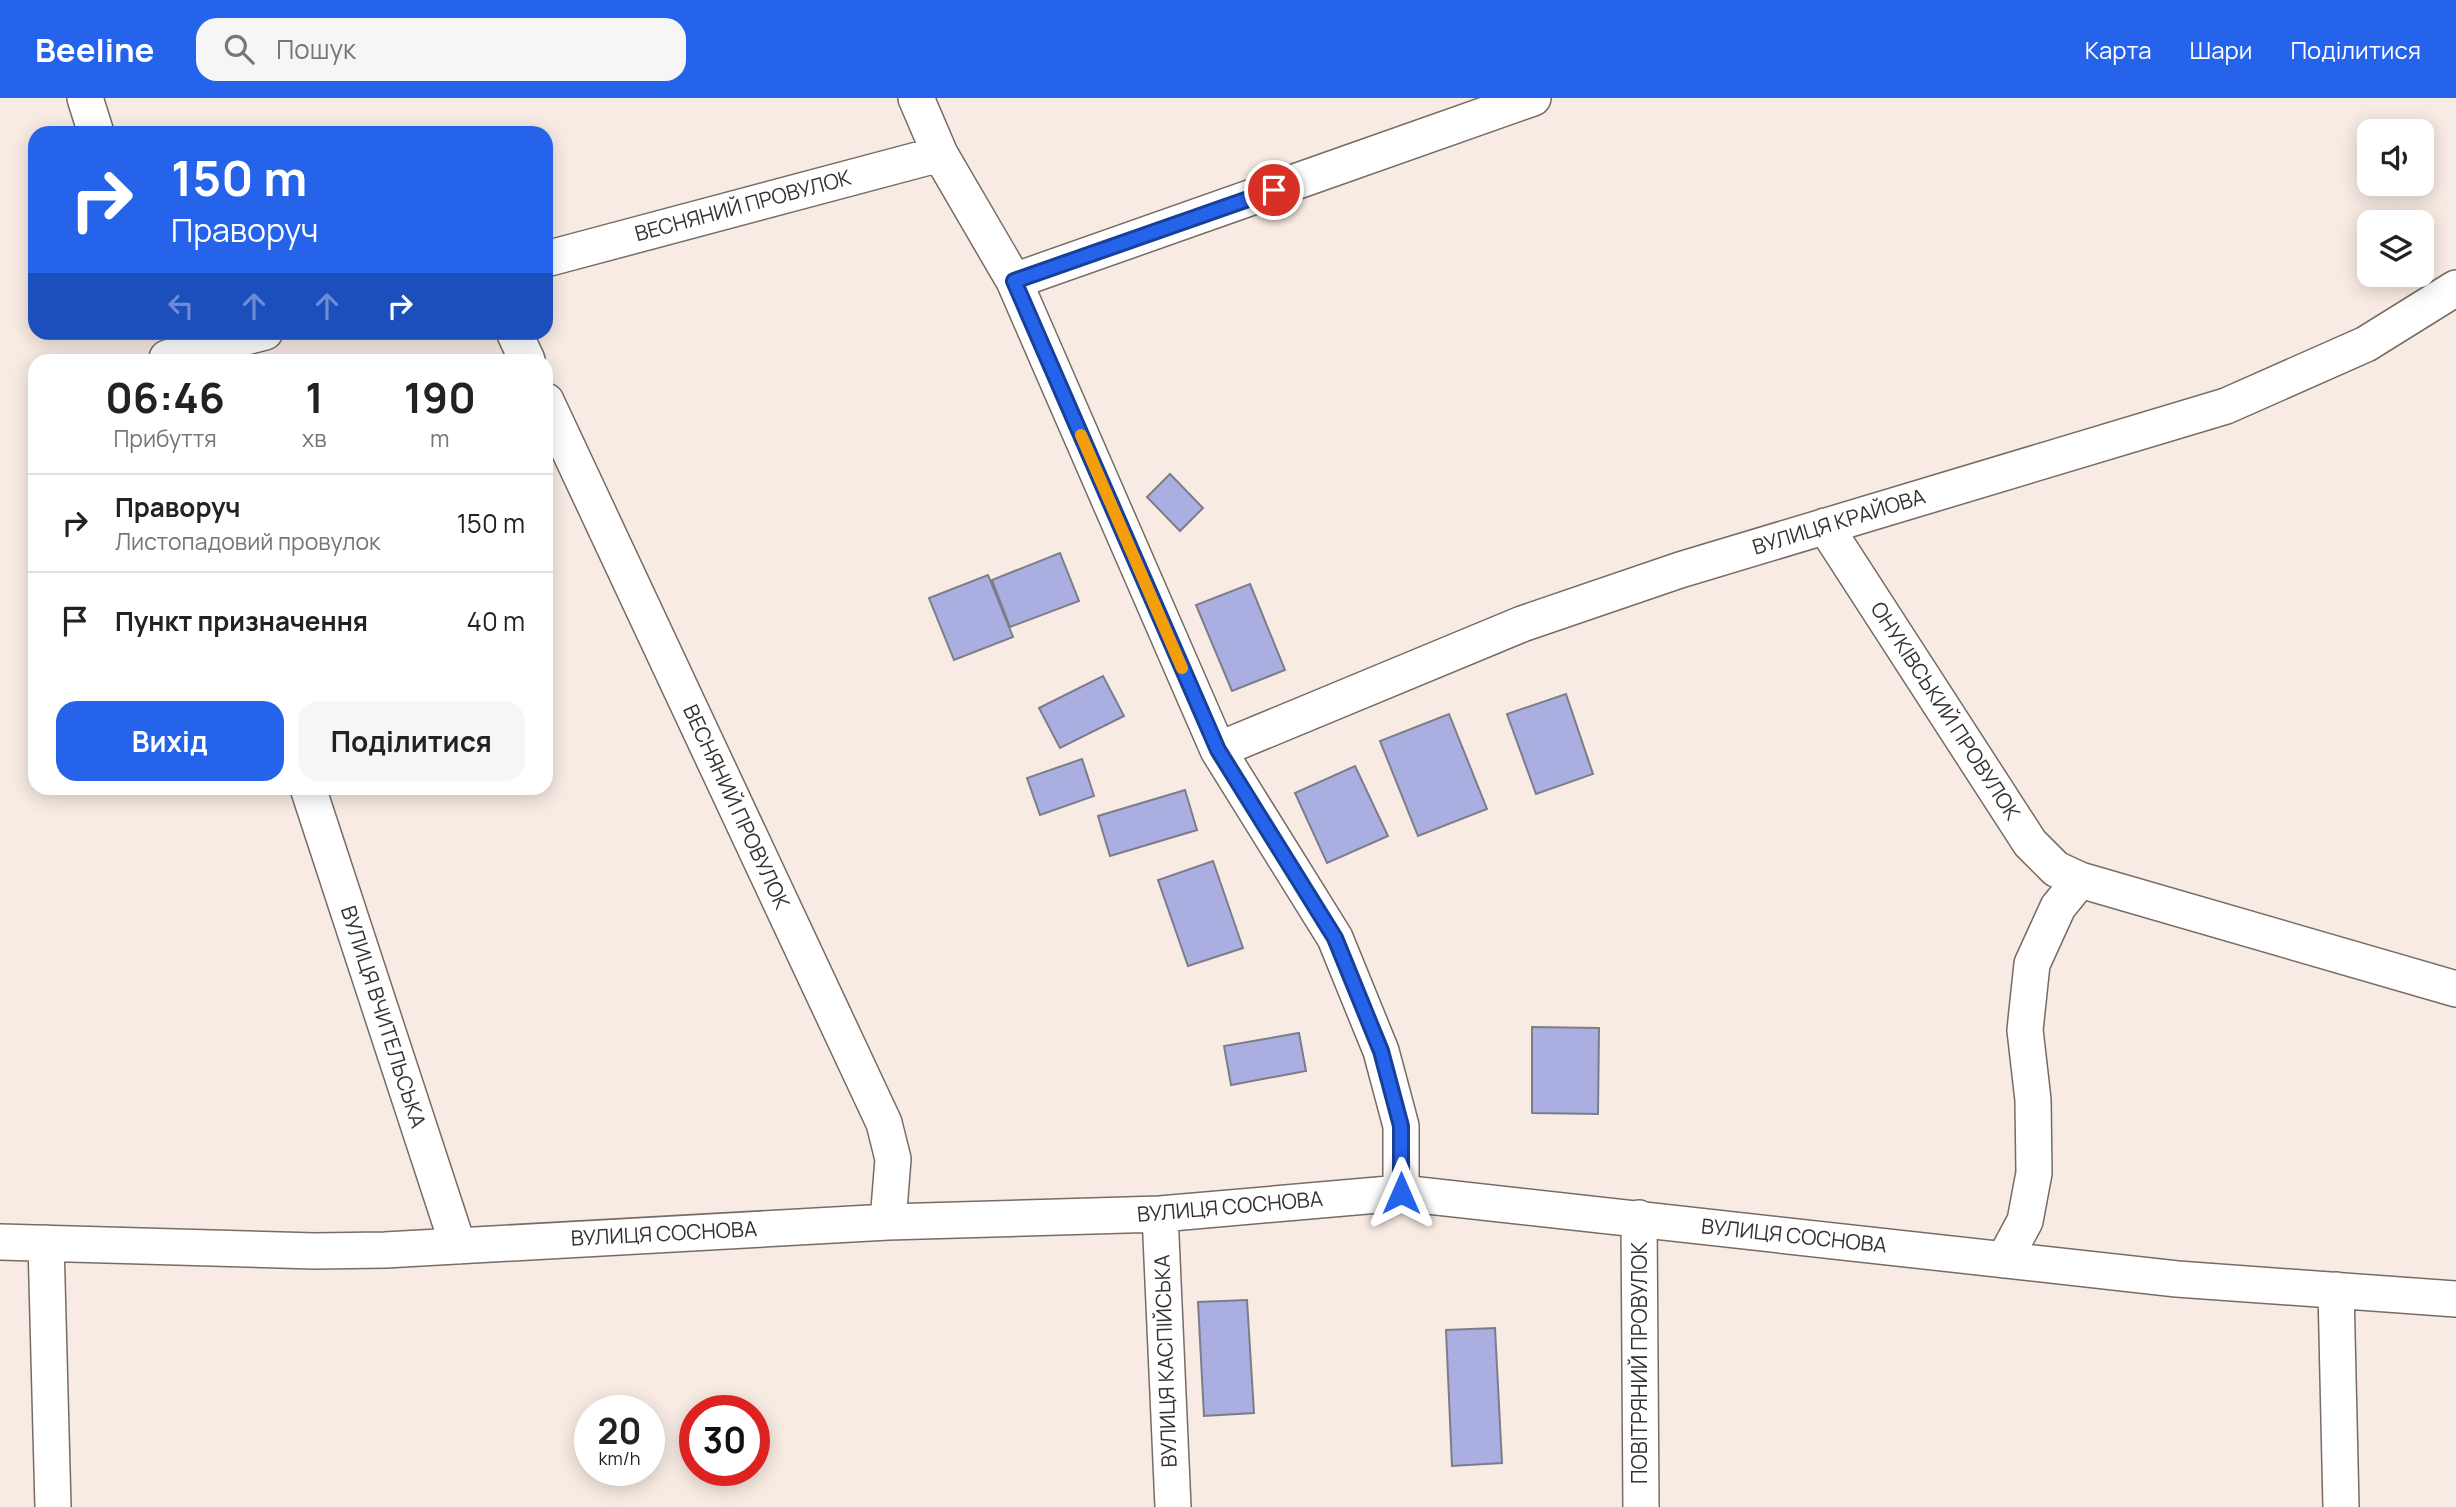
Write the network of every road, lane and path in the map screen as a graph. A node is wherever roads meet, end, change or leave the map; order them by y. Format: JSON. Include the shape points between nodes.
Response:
{"nodes":[{"id":1,"x":85,"y":98,"type":"edge"},
{"id":2,"x":916,"y":98,"type":"edge"},
{"id":3,"x":1533,"y":98,"type":"edge"},
{"id":4,"x":94,"y":126,"type":"edge"},
{"id":5,"x":940,"y":154,"type":"junction"},
{"id":6,"x":553,"y":256,"type":"edge"},
{"id":7,"x":1014,"y":281,"type":"junction"},
{"id":8,"x":2456,"y":288,"type":"edge"},
{"id":9,"x":220,"y":340,"type":"edge"},
{"id":10,"x":164,"y":350,"type":"edge"},
{"id":11,"x":553,"y":416,"type":"edge"},
{"id":12,"x":1825,"y":526,"type":"junction"},
{"id":13,"x":1218,"y":750,"type":"junction"},
{"id":14,"x":310,"y":795,"type":"edge"},
{"id":15,"x":2080,"y":880,"type":"junction"},
{"id":16,"x":2456,"y":989,"type":"edge"},
{"id":17,"x":1401,"y":1193,"type":"junction"},
{"id":18,"x":1160,"y":1214,"type":"junction"},
{"id":19,"x":1639,"y":1218,"type":"junction"},
{"id":20,"x":888,"y":1222,"type":"junction"},
{"id":21,"x":0,"y":1242,"type":"edge"},
{"id":22,"x":46,"y":1243,"type":"junction"},
{"id":23,"x":458,"y":1245,"type":"junction"},
{"id":24,"x":2004,"y":1260,"type":"junction"},
{"id":25,"x":2336,"y":1290,"type":"junction"},
{"id":26,"x":2456,"y":1299,"type":"edge"},
{"id":27,"x":52,"y":1507,"type":"edge"},
{"id":28,"x":1173,"y":1507,"type":"edge"},
{"id":29,"x":1641,"y":1507,"type":"edge"},
{"id":30,"x":2341,"y":1507,"type":"edge"}],
"edges":[{"from":1,"to":4,"type":"street"},
{"from":2,"to":5,"type":"street"},
{"from":3,"to":7,"type":"street"},
{"from":5,"to":6,"type":"street","name":"ВЕСНЯНИЙ ПРОВУЛОК"},
{"from":5,"to":7,"type":"street"},
{"from":7,"to":13,"type":"street"},
{"from":8,"to":12,"type":"street","name":"ВУЛИЦЯ КРАЙОВА","via":[[2366,345],[2227,406]]},
{"from":9,"to":10,"type":"street"},
{"from":11,"to":20,"type":"street","name":"ВЕСНЯНИЙ ПРОВУЛОК","via":[[884,1123],[893,1159]]},
{"from":12,"to":13,"type":"street","name":"ВУЛИЦЯ КРАЙОВА","via":[[1522,625]]},
{"from":12,"to":15,"type":"street","name":"ОНУКІВСЬКИЙ ПРОВУЛОК","via":[[2030,843],[2056,869]]},
{"from":13,"to":17,"type":"street","via":[[1335,938],[1381,1051],[1401,1126]]},
{"from":14,"to":23,"type":"street","name":"ВУЛИЦЯ ВЧИТЕЛЬСЬКА"},
{"from":15,"to":16,"type":"street","name":"ОНУКІВСЬКИЙ ПРОВУЛОК"},
{"from":15,"to":24,"type":"street","via":[[2058,907],[2032,964],[2025,1030],[2033,1100],[2034,1173],[2025,1221]]},
{"from":17,"to":18,"type":"street","name":"ВУЛИЦЯ СОСНОВА"},
{"from":17,"to":19,"type":"street","name":"ВУЛИЦЯ СОСНОВА"},
{"from":18,"to":20,"type":"street","name":"ВУЛИЦЯ СОСНОВА"},
{"from":18,"to":28,"type":"street","name":"ВУЛИЦЯ КАСПІЙСЬКА"},
{"from":19,"to":24,"type":"street","name":"ВУЛИЦЯ СОСНОВА"},
{"from":19,"to":29,"type":"street","name":"ПОВІТРЯНИЙ ПРОВУЛОК"},
{"from":20,"to":23,"type":"street","name":"ВУЛИЦЯ СОСНОВА"},
{"from":21,"to":22,"type":"street","name":"ВУЛИЦЯ СОСНОВА"},
{"from":22,"to":23,"type":"street","name":"ВУЛИЦЯ СОСНОВА","via":[[315,1251]]},
{"from":22,"to":27,"type":"street"},
{"from":24,"to":25,"type":"street","name":"ВУЛИЦЯ СОСНОВА"},
{"from":25,"to":26,"type":"street","name":"ВУЛИЦЯ СОСНОВА"},
{"from":25,"to":30,"type":"street"}]}
